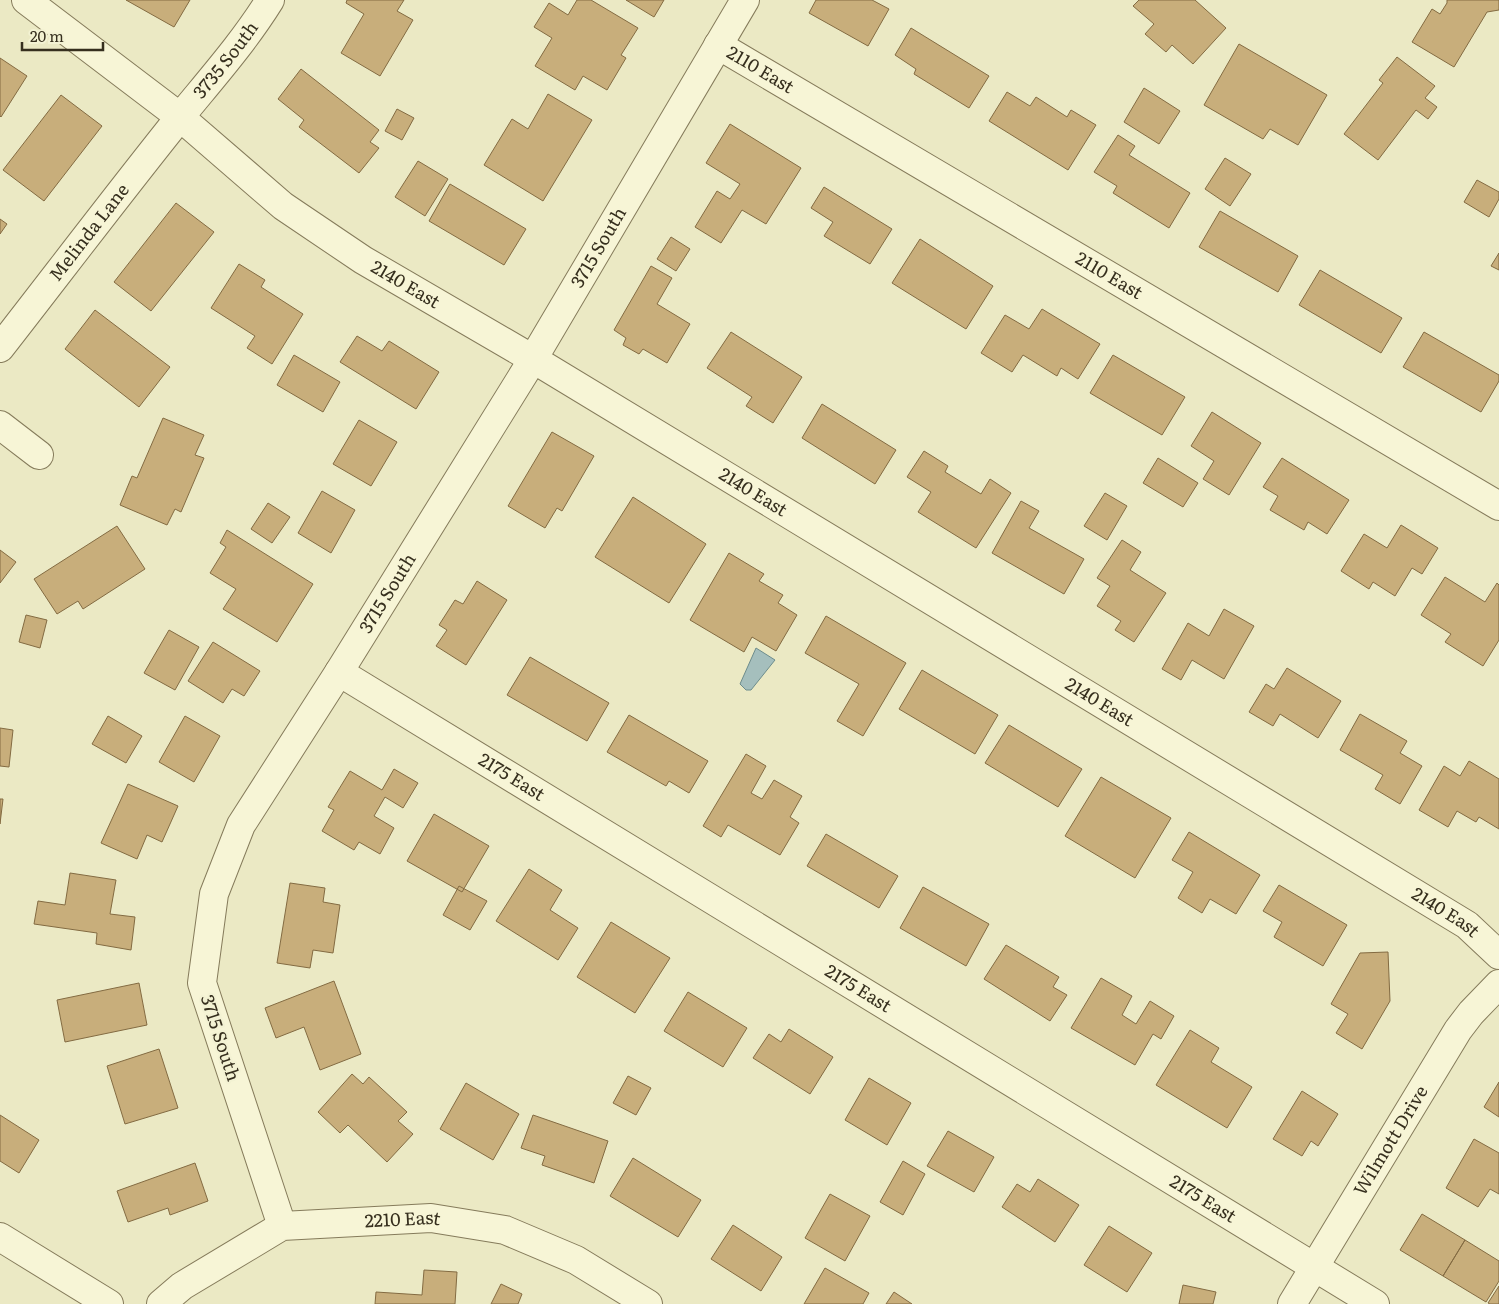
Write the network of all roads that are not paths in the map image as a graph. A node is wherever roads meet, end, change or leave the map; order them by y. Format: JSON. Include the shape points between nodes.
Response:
{"nodes":[{"id":1,"x":26,"y":0,"type":"edge"},
{"id":2,"x":270,"y":0,"type":"edge"},
{"id":3,"x":745,"y":0,"type":"edge"},
{"id":4,"x":718,"y":44,"type":"junction"},
{"id":5,"x":180,"y":117,"type":"junction"},
{"id":6,"x":0,"y":348,"type":"edge"},
{"id":7,"x":533,"y":359,"type":"junction"},
{"id":8,"x":0,"y":425,"type":"edge"},
{"id":9,"x":39,"y":455,"type":"dead end"},
{"id":10,"x":1498,"y":504,"type":"edge"},
{"id":11,"x":339,"y":672,"type":"junction"},
{"id":12,"x":1499,"y":955,"type":"edge"},
{"id":13,"x":1499,"y":984,"type":"edge"},
{"id":14,"x":282,"y":1226,"type":"junction"},
{"id":15,"x":0,"y":1237,"type":"edge"},
{"id":16,"x":1314,"y":1267,"type":"junction"},
{"id":17,"x":109,"y":1304,"type":"edge"},
{"id":18,"x":161,"y":1304,"type":"edge"},
{"id":19,"x":648,"y":1304,"type":"edge"},
{"id":20,"x":1292,"y":1304,"type":"edge"},
{"id":21,"x":1375,"y":1304,"type":"edge"}],
"edges":[{"from":1,"to":5,"type":"street","name":"2140 East"},
{"from":2,"to":5,"type":"street","name":"3735 South","via":[[226,62]]},
{"from":3,"to":4,"type":"street","name":"3715 South"},
{"from":4,"to":7,"type":"street","name":"3715 South"},
{"from":4,"to":10,"type":"street","name":"2110 East"},
{"from":5,"to":6,"type":"street","name":"Melinda Lane"},
{"from":5,"to":7,"type":"street","name":"2140 East","via":[[283,206],[363,260]]},
{"from":7,"to":11,"type":"street","name":"3715 South"},
{"from":7,"to":12,"type":"street","name":"2140 East","via":[[1468,925]]},
{"from":8,"to":9,"type":"street"},
{"from":11,"to":14,"type":"street","name":"3715 South","via":[[241,825],[214,894],[202,983]]},
{"from":11,"to":16,"type":"street","name":"2175 East"},
{"from":13,"to":16,"type":"street","name":"Wilmott Drive","via":[[1458,1030]]},
{"from":14,"to":18,"type":"street","name":"2210 East","via":[[182,1286]]},
{"from":14,"to":19,"type":"street","name":"2210 East","via":[[431,1218],[505,1230],[576,1260]]},
{"from":15,"to":17,"type":"street"},
{"from":16,"to":20,"type":"street","name":"Wilmott Drive"},
{"from":16,"to":21,"type":"street","name":"2175 East"}]}
